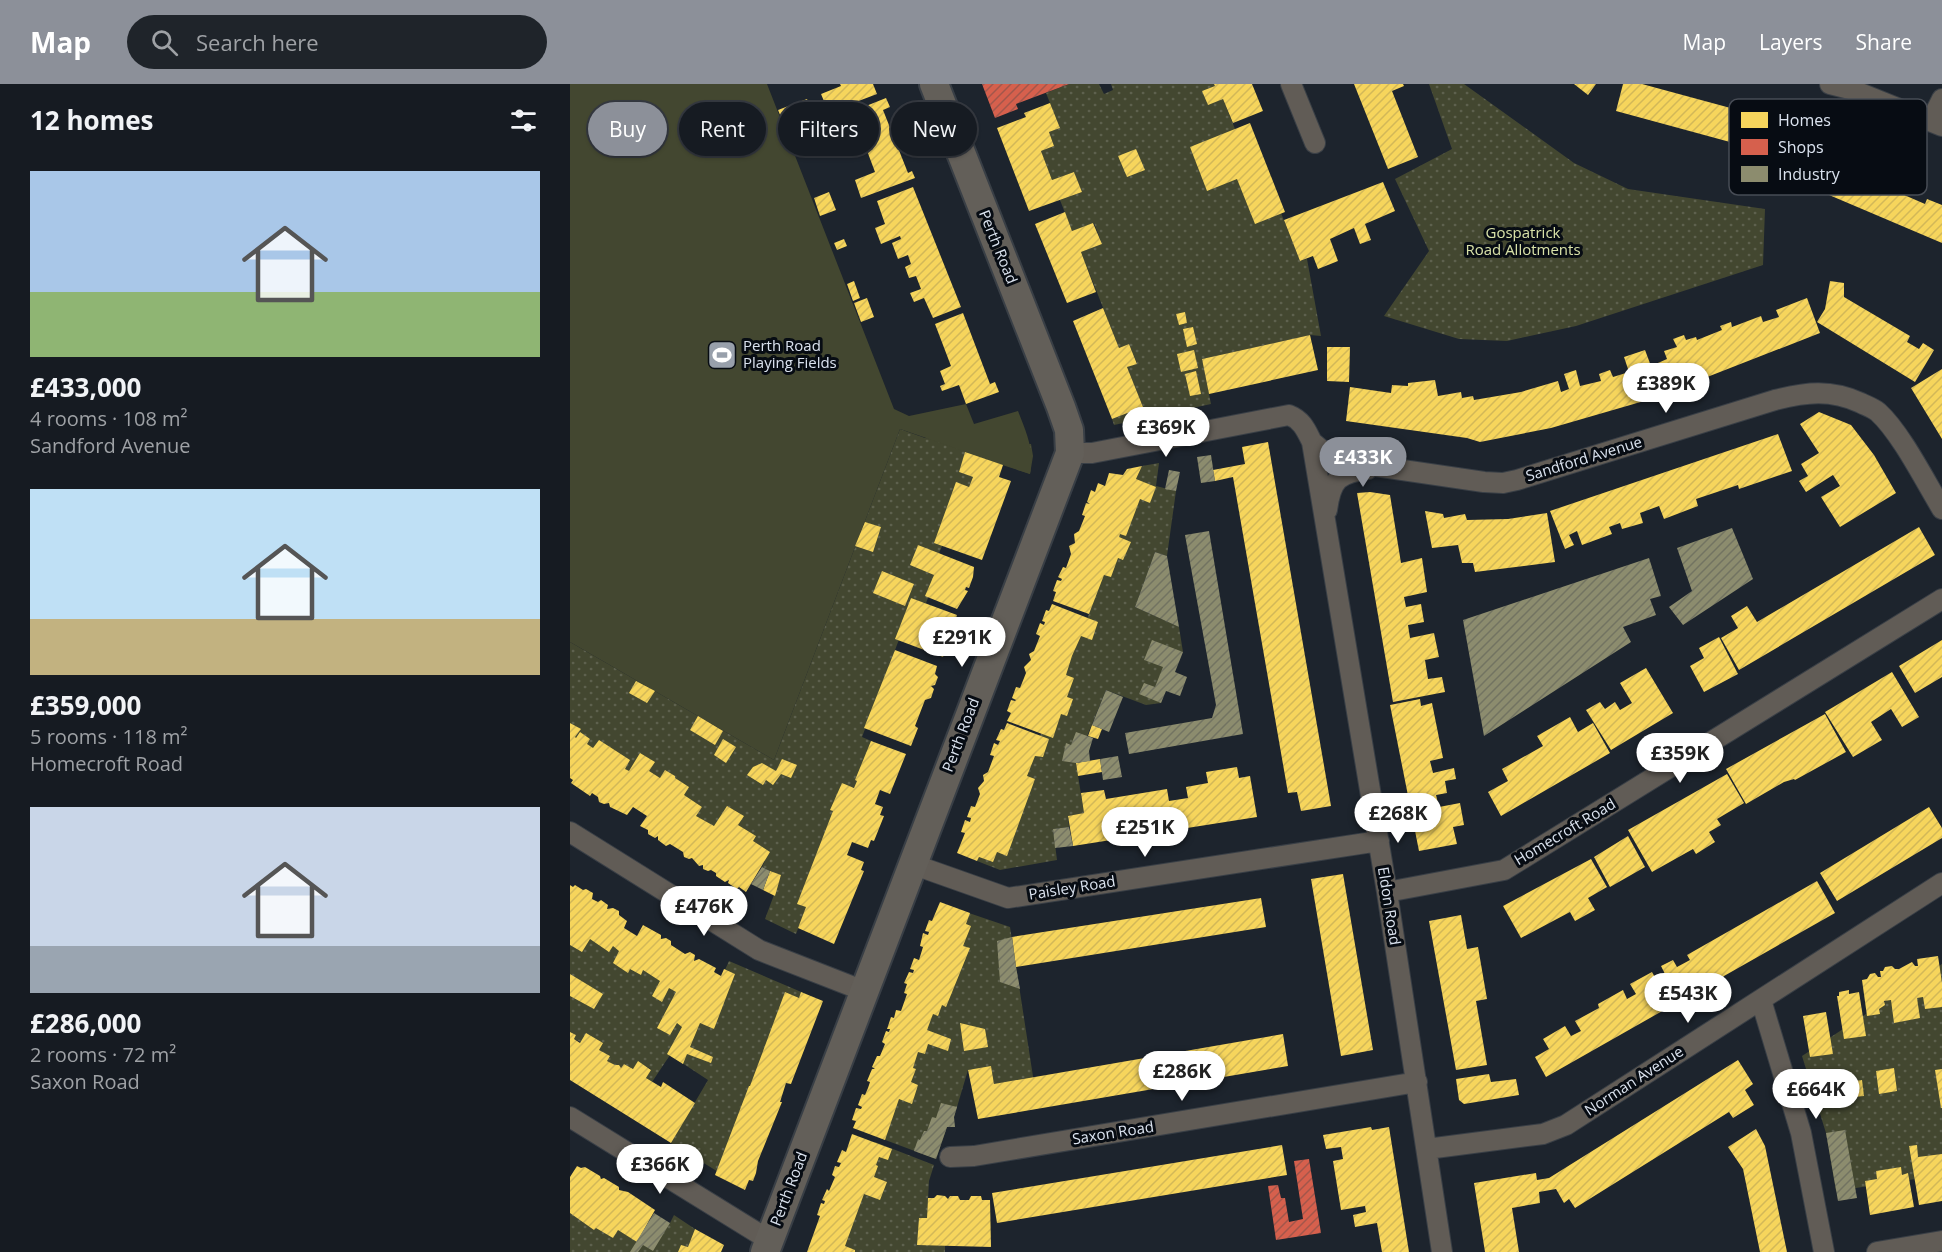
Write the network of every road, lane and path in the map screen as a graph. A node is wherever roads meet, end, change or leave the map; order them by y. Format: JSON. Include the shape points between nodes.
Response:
{"nodes":[{"id":1,"x":934,"y":84,"type":"edge"},
{"id":2,"x":1291,"y":84,"type":"edge"},
{"id":3,"x":1830,"y":84,"type":"edge"},
{"id":4,"x":1875,"y":99,"type":"edge"},
{"id":5,"x":1942,"y":99,"type":"edge"},
{"id":6,"x":1936,"y":124,"type":"edge"},
{"id":7,"x":1314,"y":143,"type":"dead end"},
{"id":8,"x":1312,"y":442,"type":"junction"},
{"id":9,"x":1070,"y":453,"type":"junction"},
{"id":10,"x":1380,"y":467,"type":"junction"},
{"id":11,"x":1333,"y":484,"type":"joint"},
{"id":12,"x":1942,"y":509,"type":"edge"},
{"id":13,"x":1325,"y":524,"type":"junction"},
{"id":14,"x":1942,"y":599,"type":"edge"},
{"id":15,"x":570,"y":832,"type":"edge"},
{"id":16,"x":1379,"y":841,"type":"junction"},
{"id":17,"x":912,"y":864,"type":"junction"},
{"id":18,"x":1942,"y":883,"type":"edge"},
{"id":19,"x":1387,"y":892,"type":"junction"},
{"id":20,"x":864,"y":991,"type":"junction"},
{"id":21,"x":1761,"y":1000,"type":"junction"},
{"id":22,"x":1417,"y":1082,"type":"junction"},
{"id":23,"x":570,"y":1117,"type":"edge"},
{"id":24,"x":1427,"y":1149,"type":"junction"},
{"id":25,"x":950,"y":1157,"type":"dead end"},
{"id":26,"x":1942,"y":1241,"type":"edge"},
{"id":27,"x":767,"y":1246,"type":"edge"},
{"id":28,"x":1442,"y":1252,"type":"edge"},
{"id":29,"x":1824,"y":1252,"type":"edge"},
{"id":30,"x":1877,"y":1252,"type":"edge"}],
"edges":[{"from":1,"to":9,"type":"street","name":"Perth Road","via":[[1061,407],[1069,430]]},
{"from":2,"to":7,"type":"street"},
{"from":3,"to":4,"type":"street"},
{"from":5,"to":6,"type":"street"},
{"from":8,"to":9,"type":"street","via":[[1298,419],[1289,415],[1092,453]]},
{"from":8,"to":10,"type":"street","name":"Sandford Avenue","via":[[1329,456]]},
{"from":8,"to":13,"type":"street","name":"Eldon Road"},
{"from":9,"to":17,"type":"street","name":"Perth Road"},
{"from":10,"to":11,"type":"street","name":"Sandford Avenue","via":[[1353,471]]},
{"from":10,"to":12,"type":"street","name":"Sandford Avenue","via":[[1503,483],[1775,400],[1805,392],[1832,393],[1876,410],[1892,428]]},
{"from":11,"to":13,"type":"street","name":"Eldon Road"},
{"from":13,"to":16,"type":"street","name":"Eldon Road"},
{"from":14,"to":19,"type":"street","name":"Homecroft Road","via":[[1504,870]]},
{"from":15,"to":20,"type":"street","via":[[759,950]]},
{"from":16,"to":17,"type":"street","name":"Paisley Road","via":[[1008,898]]},
{"from":16,"to":19,"type":"street","name":"Eldon Road"},
{"from":17,"to":20,"type":"street","name":"Perth Road"},
{"from":18,"to":21,"type":"street","name":"Norman Avenue"},
{"from":19,"to":22,"type":"street","name":"Eldon Road"},
{"from":20,"to":27,"type":"street","name":"Perth Road"},
{"from":21,"to":24,"type":"street","name":"Norman Avenue","via":[[1566,1125],[1542,1134]]},
{"from":21,"to":29,"type":"street","via":[[1801,1133]]},
{"from":22,"to":24,"type":"street","name":"Eldon Road"},
{"from":22,"to":25,"type":"street","name":"Saxon Road"},
{"from":23,"to":27,"type":"street"},
{"from":24,"to":28,"type":"street","name":"Eldon Road"},
{"from":26,"to":30,"type":"street"}]}
